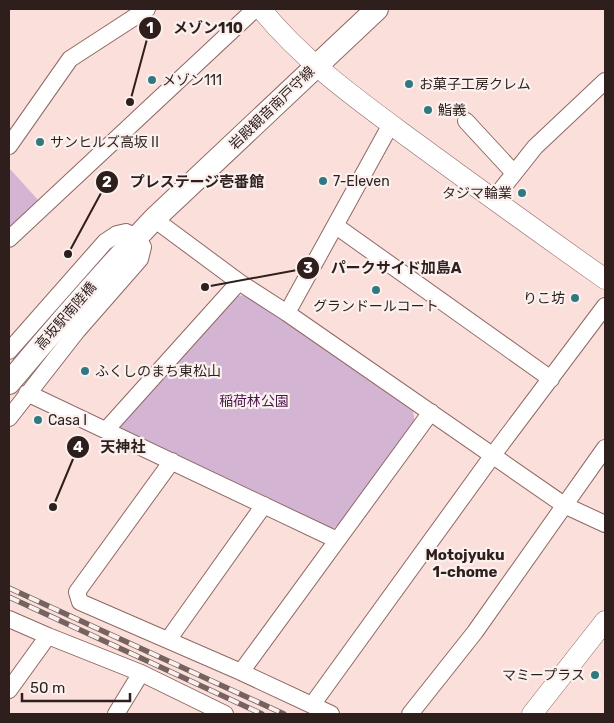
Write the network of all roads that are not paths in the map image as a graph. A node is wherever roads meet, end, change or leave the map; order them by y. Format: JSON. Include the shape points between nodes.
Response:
{"nodes":[{"id":1,"x":147,"y":9,"type":"edge"},
{"id":2,"x":255,"y":9,"type":"edge"},
{"id":3,"x":260,"y":9,"type":"edge"},
{"id":4,"x":377,"y":9,"type":"edge"},
{"id":5,"x":316,"y":65,"type":"junction"},
{"id":6,"x":605,"y":81,"type":"edge"},
{"id":7,"x":466,"y":121,"type":"dead end"},
{"id":8,"x":391,"y":124,"type":"junction"},
{"id":9,"x":9,"y":146,"type":"edge"},
{"id":10,"x":514,"y":173,"type":"junction"},
{"id":11,"x":493,"y":200,"type":"junction"},
{"id":12,"x":154,"y":219,"type":"junction"},
{"id":13,"x":336,"y":226,"type":"junction"},
{"id":14,"x":9,"y":238,"type":"edge"},
{"id":15,"x":130,"y":244,"type":"junction"},
{"id":16,"x":605,"y":279,"type":"edge"},
{"id":17,"x":239,"y":282,"type":"junction"},
{"id":18,"x":605,"y":306,"type":"edge"},
{"id":19,"x":288,"y":313,"type":"junction"},
{"id":20,"x":11,"y":343,"type":"edge"},
{"id":21,"x":551,"y":379,"type":"junction"},
{"id":22,"x":18,"y":388,"type":"edge"},
{"id":23,"x":430,"y":412,"type":"junction"},
{"id":24,"x":9,"y":418,"type":"edge"},
{"id":25,"x":106,"y":430,"type":"junction"},
{"id":26,"x":605,"y":448,"type":"edge"},
{"id":27,"x":493,"y":455,"type":"junction"},
{"id":28,"x":172,"y":461,"type":"junction"},
{"id":29,"x":264,"y":505,"type":"junction"},
{"id":30,"x":564,"y":505,"type":"junction"},
{"id":31,"x":605,"y":524,"type":"edge"},
{"id":32,"x":337,"y":540,"type":"junction"},
{"id":33,"x":9,"y":618,"type":"edge"},
{"id":34,"x":605,"y":621,"type":"edge"},
{"id":35,"x":48,"y":636,"type":"junction"},
{"id":36,"x":168,"y":640,"type":"junction"},
{"id":37,"x":241,"y":672,"type":"junction"},
{"id":38,"x":141,"y":673,"type":"junction"},
{"id":39,"x":9,"y":690,"type":"edge"},
{"id":40,"x":312,"y":705,"type":"junction"},
{"id":41,"x":220,"y":713,"type":"edge"},
{"id":42,"x":116,"y":714,"type":"edge"},
{"id":43,"x":331,"y":714,"type":"edge"},
{"id":44,"x":410,"y":714,"type":"edge"},
{"id":45,"x":532,"y":714,"type":"edge"}],
"edges":[{"from":1,"to":9,"type":"street","via":[[70,59]]},
{"from":2,"to":14,"type":"street"},
{"from":3,"to":5,"type":"street"},
{"from":4,"to":5,"type":"main road","name":"岩殿観音南戸守線"},
{"from":5,"to":8,"type":"street"},
{"from":5,"to":12,"type":"main road","name":"岩殿観音南戸守線"},
{"from":6,"to":10,"type":"street","via":[[535,147]]},
{"from":7,"to":10,"type":"street"},
{"from":8,"to":11,"type":"street"},
{"from":8,"to":13,"type":"street"},
{"from":10,"to":11,"type":"street"},
{"from":11,"to":16,"type":"street"},
{"from":12,"to":15,"type":"main road","name":"岩殿観音南戸守線"},
{"from":12,"to":17,"type":"street"},
{"from":13,"to":19,"type":"street"},
{"from":13,"to":21,"type":"street"},
{"from":15,"to":20,"type":"street","via":[[126,232],[105,242]]},
{"from":15,"to":22,"type":"main road","name":"高坂駅南陸橋","via":[[56,326]]},
{"from":17,"to":19,"type":"street"},
{"from":17,"to":25,"type":"street"},
{"from":18,"to":21,"type":"street"},
{"from":19,"to":23,"type":"street"},
{"from":21,"to":27,"type":"street"},
{"from":22,"to":24,"type":"street"},
{"from":22,"to":25,"type":"street"},
{"from":23,"to":27,"type":"street"},
{"from":23,"to":32,"type":"street"},
{"from":25,"to":28,"type":"street"},
{"from":26,"to":30,"type":"street"},
{"from":27,"to":30,"type":"street"},
{"from":27,"to":40,"type":"street"},
{"from":28,"to":29,"type":"street"},
{"from":28,"to":36,"type":"street","via":[[77,592],[80,602]]},
{"from":29,"to":32,"type":"street"},
{"from":29,"to":36,"type":"street"},
{"from":30,"to":31,"type":"street"},
{"from":30,"to":44,"type":"street","via":[[475,632]]},
{"from":32,"to":37,"type":"street"},
{"from":33,"to":35,"type":"street"},
{"from":34,"to":45,"type":"street"},
{"from":35,"to":38,"type":"street"},
{"from":35,"to":39,"type":"street"},
{"from":36,"to":37,"type":"street"},
{"from":37,"to":40,"type":"street"},
{"from":38,"to":41,"type":"street"},
{"from":38,"to":42,"type":"street"},
{"from":40,"to":43,"type":"street"}]}
